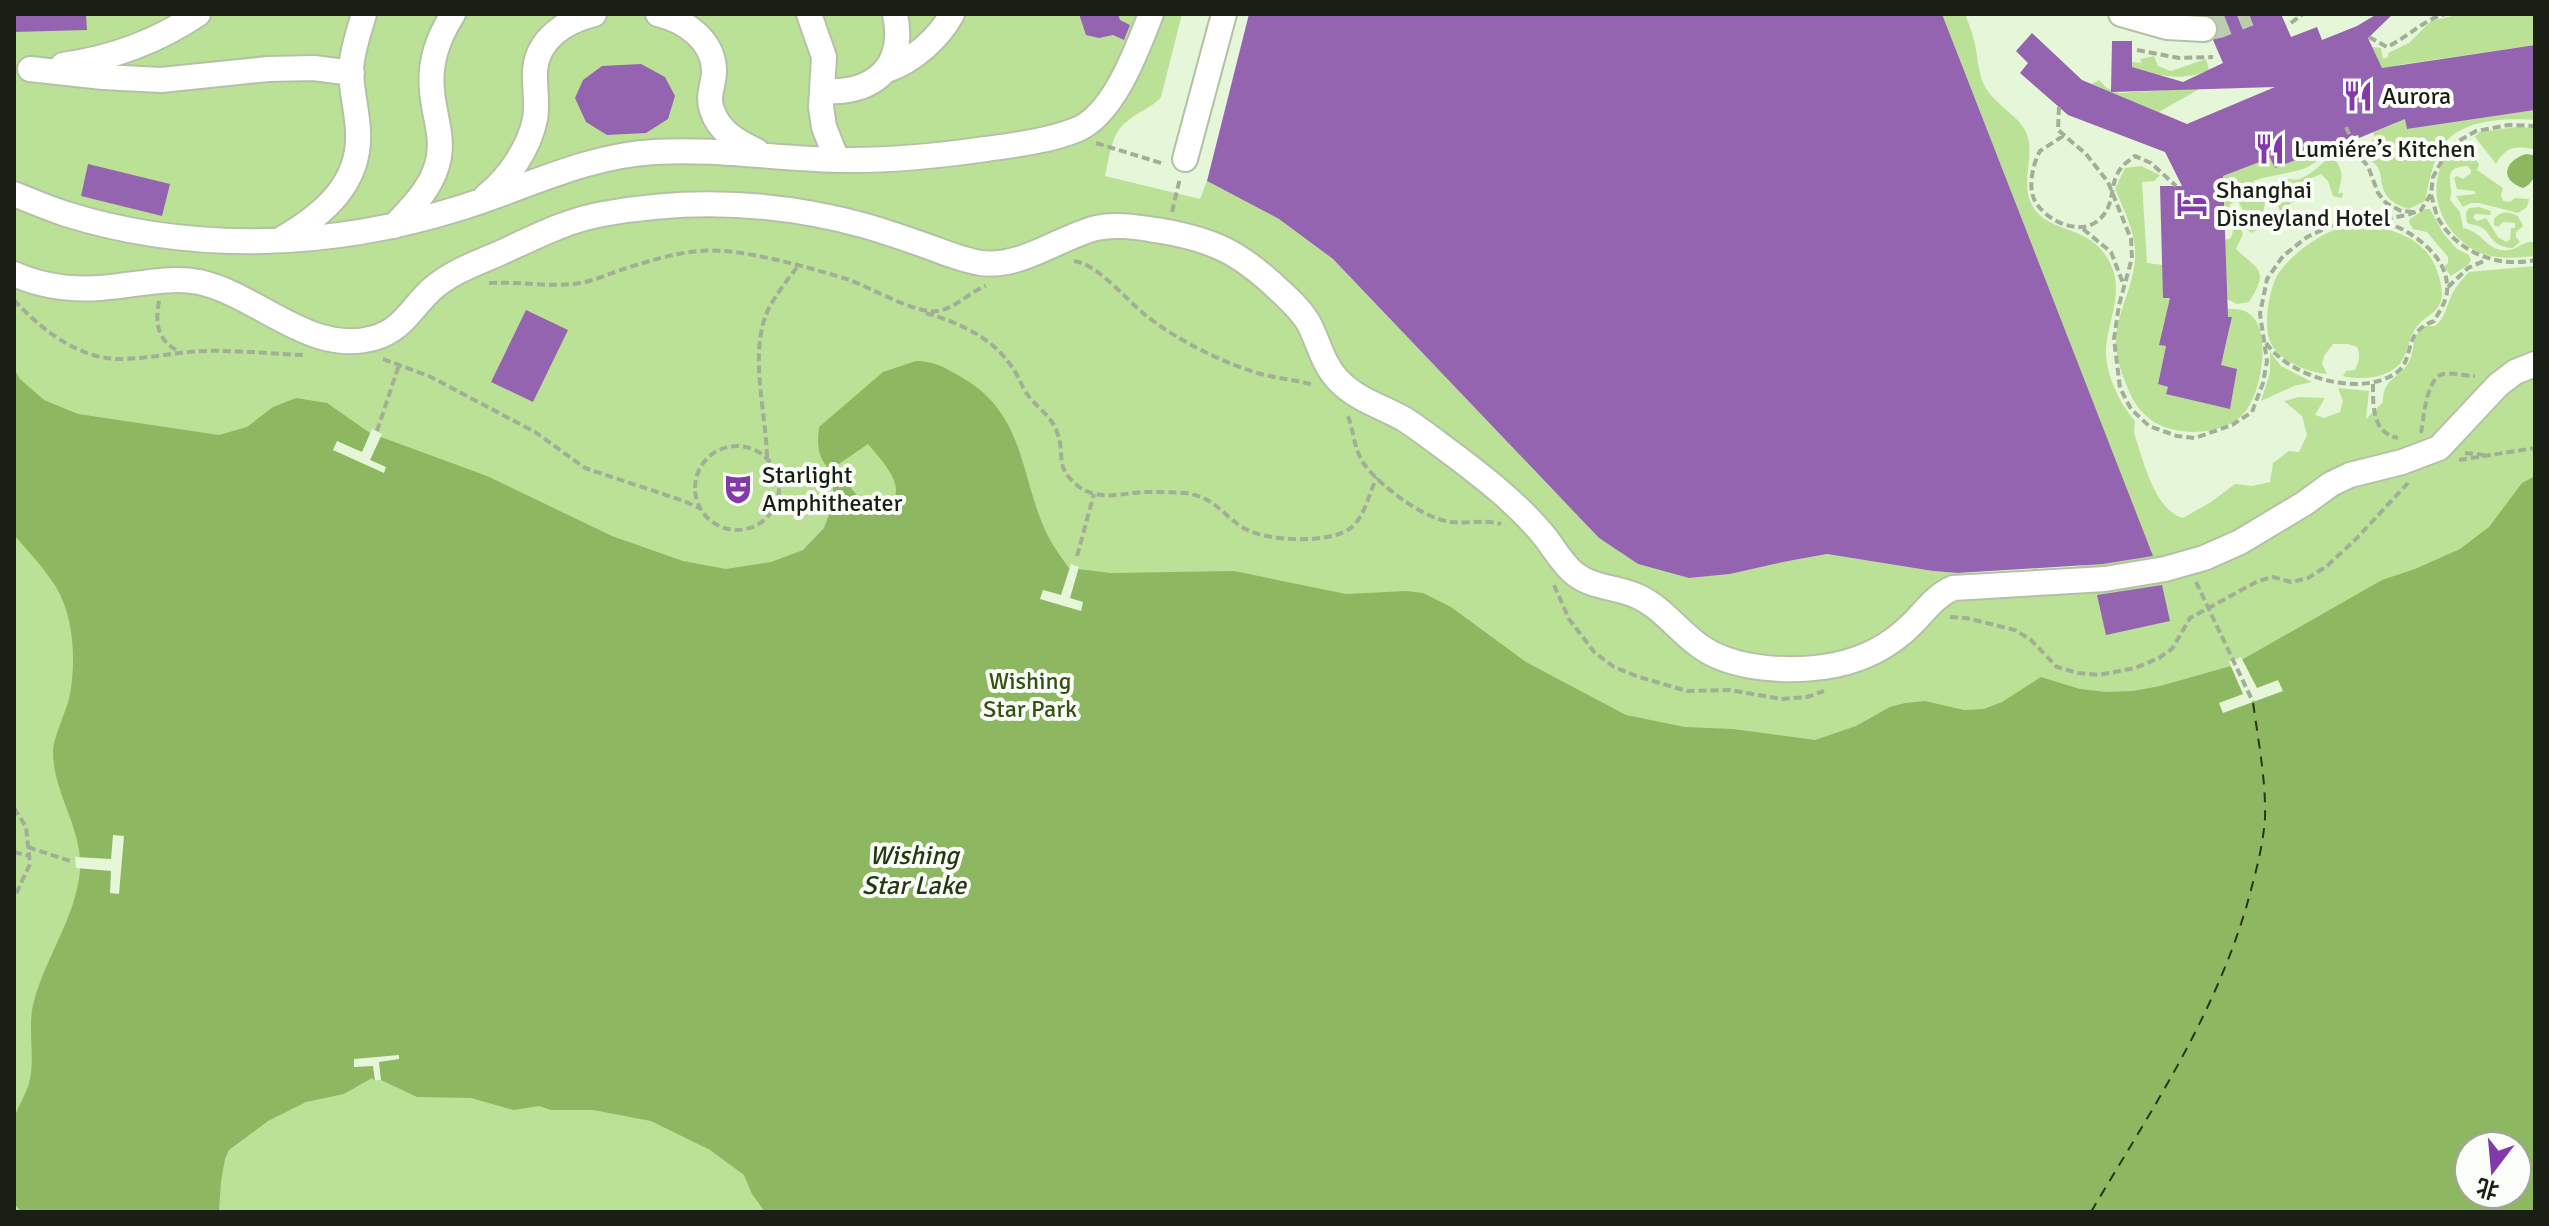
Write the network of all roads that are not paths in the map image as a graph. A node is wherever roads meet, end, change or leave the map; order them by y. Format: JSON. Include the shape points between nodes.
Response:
{"nodes":[{"id":1,"x":198,"y":14,"type":"edge"},
{"id":2,"x":364,"y":14,"type":"edge"},
{"id":3,"x":594,"y":14,"type":"edge"},
{"id":4,"x":658,"y":14,"type":"edge"},
{"id":5,"x":809,"y":14,"type":"edge"},
{"id":6,"x":895,"y":14,"type":"edge"},
{"id":7,"x":952,"y":14,"type":"edge"},
{"id":8,"x":1224,"y":14,"type":"edge"},
{"id":9,"x":2121,"y":14,"type":"edge"},
{"id":10,"x":2174,"y":14,"type":"edge"},
{"id":11,"x":451,"y":15,"type":"edge"},
{"id":12,"x":1148,"y":16,"type":"edge"},
{"id":13,"x":2146,"y":22,"type":"junction"},
{"id":14,"x":2204,"y":29,"type":"tunnel mouth"},
{"id":15,"x":22,"y":69,"type":"edge"},
{"id":16,"x":887,"y":70,"type":"junction"},
{"id":17,"x":352,"y":73,"type":"junction"},
{"id":18,"x":823,"y":91,"type":"junction"},
{"id":19,"x":763,"y":154,"type":"junction"},
{"id":20,"x":1185,"y":159,"type":"road end"},
{"id":21,"x":837,"y":160,"type":"junction"},
{"id":22,"x":14,"y":194,"type":"edge"},
{"id":23,"x":478,"y":202,"type":"junction"},
{"id":24,"x":394,"y":226,"type":"junction"},
{"id":25,"x":278,"y":241,"type":"junction"},
{"id":26,"x":14,"y":274,"type":"edge"},
{"id":27,"x":2535,"y":364,"type":"edge"}],
"edges":[{"from":1,"to":15,"type":"lane","via":[[152,41],[113,54]]},
{"from":2,"to":17,"type":"lane"},
{"from":3,"to":23,"type":"lane","via":[[552,34],[540,50],[531,132],[510,170]]},
{"from":4,"to":19,"type":"lane","via":[[685,24],[708,46],[714,116],[734,139]]},
{"from":5,"to":18,"type":"lane","via":[[824,57]]},
{"from":6,"to":16,"type":"lane","via":[[896,37]]},
{"from":7,"to":16,"type":"lane","via":[[924,47]]},
{"from":8,"to":20,"type":"lane"},
{"from":9,"to":13,"type":"lane"},
{"from":10,"to":13,"type":"lane"},
{"from":11,"to":24,"type":"lane","via":[[431,66],[441,137],[437,167],[419,199]]},
{"from":12,"to":21,"type":"lane","via":[[1111,99],[1079,129],[922,158]]},
{"from":13,"to":14,"type":"lane"},
{"from":15,"to":17,"type":"lane","via":[[161,80],[268,69]]},
{"from":16,"to":18,"type":"lane","via":[[857,89]]},
{"from":17,"to":25,"type":"lane","via":[[358,132],[353,170],[327,208]]},
{"from":18,"to":21,"type":"lane","via":[[824,127]]},
{"from":19,"to":21,"type":"lane"},
{"from":19,"to":23,"type":"lane","via":[[651,152],[601,160]]},
{"from":22,"to":25,"type":"lane","via":[[131,230],[210,241]]},
{"from":23,"to":24,"type":"lane"},
{"from":24,"to":25,"type":"lane"},
{"from":26,"to":27,"type":"lane","via":[[73,288],[199,282],[306,331],[351,342],[394,329],[431,290],[459,271],[560,226],[632,209],[715,204],[787,209],[863,226],[984,264],[1025,257],[1094,229],[1128,226],[1167,232],[1233,252],[1253,266],[1307,321],[1321,356],[1343,386],[1419,429],[1496,488],[1519,507],[1575,574],[1641,597],[1706,651],[1789,670],[1854,661],[1889,645],[1953,588],[2105,579],[2165,569],[2240,542],[2350,475],[2439,448],[2498,385]]}]}
